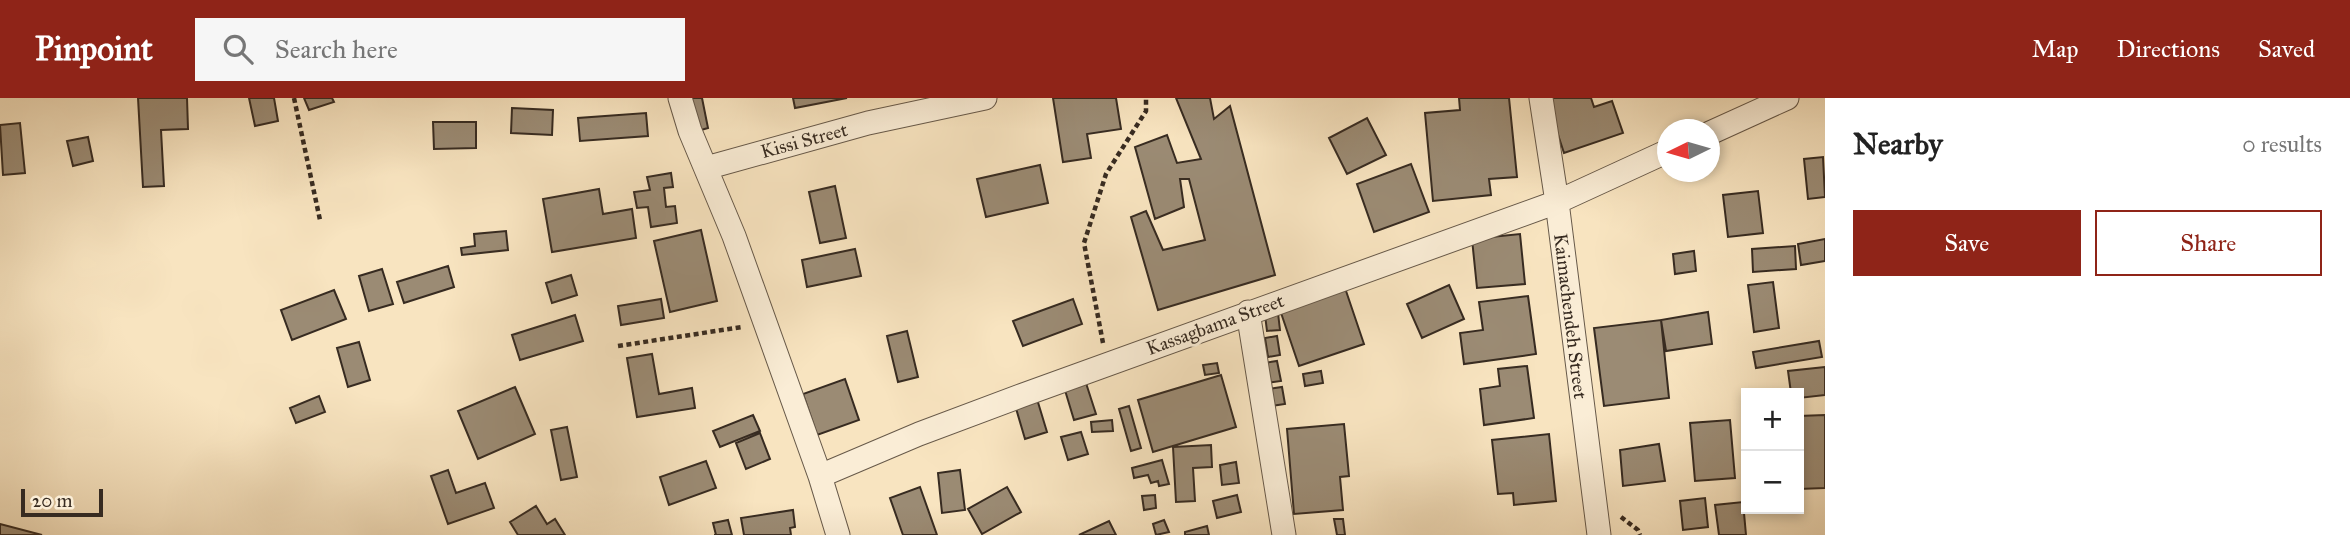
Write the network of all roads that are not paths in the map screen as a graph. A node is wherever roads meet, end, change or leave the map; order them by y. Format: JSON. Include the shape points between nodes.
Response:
{"nodes":[{"id":1,"x":680,"y":98,"type":"edge"},
{"id":2,"x":985,"y":98,"type":"edge"},
{"id":3,"x":1541,"y":98,"type":"edge"},
{"id":4,"x":1787,"y":98,"type":"edge"},
{"id":5,"x":1720,"y":128,"type":"edge"},
{"id":6,"x":1657,"y":156,"type":"edge"},
{"id":7,"x":706,"y":168,"type":"junction"},
{"id":8,"x":1557,"y":202,"type":"junction"},
{"id":9,"x":1248,"y":312,"type":"junction"},
{"id":10,"x":820,"y":476,"type":"junction"},
{"id":11,"x":838,"y":535,"type":"edge"},
{"id":12,"x":1284,"y":535,"type":"edge"},
{"id":13,"x":1599,"y":535,"type":"edge"}],
"edges":[{"from":1,"to":7,"type":"street"},
{"from":2,"to":7,"type":"street","name":"Kissi Street","via":[[868,123]]},
{"from":3,"to":8,"type":"street","name":"Kaimachendeh Street"},
{"from":4,"to":5,"type":"street"},
{"from":6,"to":8,"type":"street","name":"Kassagbama Street"},
{"from":7,"to":10,"type":"street"},
{"from":8,"to":9,"type":"street","name":"Kassagbama Street"},
{"from":8,"to":13,"type":"street","name":"Kaimachendeh Street"},
{"from":9,"to":10,"type":"street","name":"Kassagbama Street","via":[[919,433]]},
{"from":9,"to":12,"type":"street"},
{"from":10,"to":11,"type":"street"}]}
